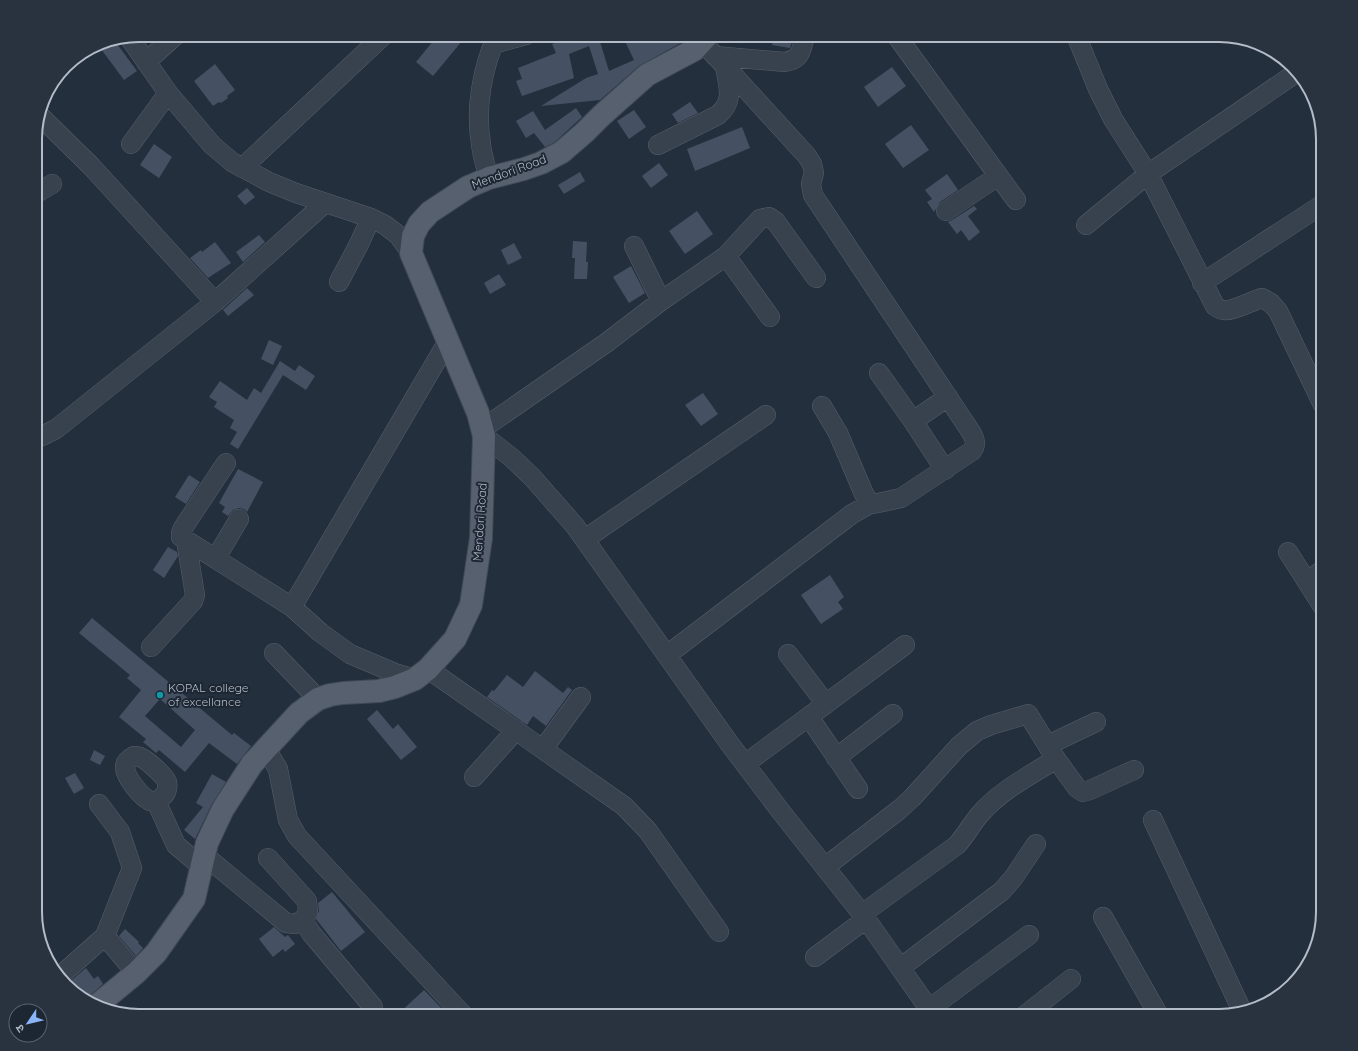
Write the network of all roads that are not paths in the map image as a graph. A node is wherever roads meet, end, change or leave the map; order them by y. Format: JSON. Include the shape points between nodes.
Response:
{"nodes":[{"id":1,"x":133,"y":42,"type":"edge"},
{"id":2,"x":168,"y":42,"type":"edge"},
{"id":3,"x":377,"y":42,"type":"edge"},
{"id":4,"x":494,"y":42,"type":"edge"},
{"id":5,"x":803,"y":42,"type":"edge"},
{"id":6,"x":901,"y":42,"type":"edge"},
{"id":7,"x":1079,"y":42,"type":"edge"},
{"id":8,"x":712,"y":50,"type":"edge"},
{"id":9,"x":146,"y":62,"type":"junction"},
{"id":10,"x":1292,"y":75,"type":"edge"},
{"id":11,"x":168,"y":92,"type":"junction"},
{"id":12,"x":44,"y":120,"type":"edge"},
{"id":13,"x":131,"y":144,"type":"dead end"},
{"id":14,"x":658,"y":145,"type":"dead end"},
{"id":15,"x":242,"y":168,"type":"junction"},
{"id":16,"x":1148,"y":174,"type":"junction"},
{"id":17,"x":998,"y":176,"type":"junction"},
{"id":18,"x":489,"y":178,"type":"junction"},
{"id":19,"x":52,"y":184,"type":"dead end"},
{"id":20,"x":42,"y":190,"type":"edge"},
{"id":21,"x":1016,"y":200,"type":"dead end"},
{"id":22,"x":325,"y":203,"type":"junction"},
{"id":23,"x":1316,"y":209,"type":"edge"},
{"id":24,"x":946,"y":211,"type":"dead end"},
{"id":25,"x":371,"y":218,"type":"junction"},
{"id":26,"x":1086,"y":225,"type":"dead end"},
{"id":27,"x":634,"y":246,"type":"dead end"},
{"id":28,"x":411,"y":252,"type":"junction"},
{"id":29,"x":726,"y":256,"type":"junction"},
{"id":30,"x":816,"y":278,"type":"dead end"},
{"id":31,"x":339,"y":282,"type":"dead end"},
{"id":32,"x":1202,"y":283,"type":"junction"},
{"id":33,"x":661,"y":301,"type":"junction"},
{"id":34,"x":215,"y":302,"type":"junction"},
{"id":35,"x":770,"y":317,"type":"dead end"},
{"id":36,"x":448,"y":341,"type":"junction"},
{"id":37,"x":879,"y":373,"type":"dead end"},
{"id":38,"x":1316,"y":390,"type":"edge"},
{"id":39,"x":948,"y":397,"type":"junction"},
{"id":40,"x":822,"y":406,"type":"dead end"},
{"id":41,"x":766,"y":415,"type":"dead end"},
{"id":42,"x":913,"y":421,"type":"junction"},
{"id":43,"x":483,"y":433,"type":"junction"},
{"id":44,"x":42,"y":436,"type":"edge"},
{"id":45,"x":226,"y":463,"type":"dead end"},
{"id":46,"x":945,"y":470,"type":"junction"},
{"id":47,"x":870,"y":504,"type":"junction"},
{"id":48,"x":239,"y":519,"type":"dead end"},
{"id":49,"x":584,"y":539,"type":"junction"},
{"id":50,"x":186,"y":540,"type":"junction"},
{"id":51,"x":1288,"y":552,"type":"dead end"},
{"id":52,"x":216,"y":558,"type":"junction"},
{"id":53,"x":1316,"y":575,"type":"edge"},
{"id":54,"x":1306,"y":581,"type":"junction"},
{"id":55,"x":1316,"y":596,"type":"edge"},
{"id":56,"x":292,"y":607,"type":"junction"},
{"id":57,"x":905,"y":645,"type":"dead end"},
{"id":58,"x":151,"y":647,"type":"dead end"},
{"id":59,"x":274,"y":653,"type":"dead end"},
{"id":60,"x":788,"y":654,"type":"dead end"},
{"id":61,"x":667,"y":655,"type":"junction"},
{"id":62,"x":422,"y":674,"type":"junction"},
{"id":63,"x":581,"y":697,"type":"dead end"},
{"id":64,"x":318,"y":699,"type":"junction"},
{"id":65,"x":826,"y":704,"type":"junction"},
{"id":66,"x":893,"y":714,"type":"dead end"},
{"id":67,"x":809,"y":717,"type":"junction"},
{"id":68,"x":1096,"y":722,"type":"dead end"},
{"id":69,"x":516,"y":730,"type":"junction"},
{"id":70,"x":266,"y":749,"type":"junction"},
{"id":71,"x":543,"y":749,"type":"junction"},
{"id":72,"x":1052,"y":752,"type":"junction"},
{"id":73,"x":836,"y":758,"type":"junction"},
{"id":74,"x":745,"y":764,"type":"junction"},
{"id":75,"x":1134,"y":770,"type":"dead end"},
{"id":76,"x":474,"y":777,"type":"dead end"},
{"id":77,"x":858,"y":789,"type":"dead end"},
{"id":78,"x":156,"y":801,"type":"dead end"},
{"id":79,"x":99,"y":804,"type":"dead end"},
{"id":80,"x":1153,"y":820,"type":"dead end"},
{"id":81,"x":1036,"y":844,"type":"dead end"},
{"id":82,"x":268,"y":858,"type":"dead end"},
{"id":83,"x":202,"y":860,"type":"junction"},
{"id":84,"x":825,"y":867,"type":"junction"},
{"id":85,"x":864,"y":916,"type":"junction"},
{"id":86,"x":1103,"y":917,"type":"dead end"},
{"id":87,"x":303,"y":920,"type":"junction"},
{"id":88,"x":719,"y":932,"type":"dead end"},
{"id":89,"x":105,"y":936,"type":"junction"},
{"id":90,"x":1029,"y":936,"type":"dead end"},
{"id":91,"x":816,"y":957,"type":"dead end"},
{"id":92,"x":900,"y":968,"type":"junction"},
{"id":93,"x":64,"y":973,"type":"edge"},
{"id":94,"x":136,"y":973,"type":"junction"},
{"id":95,"x":1071,"y":979,"type":"dead end"},
{"id":96,"x":102,"y":1001,"type":"edge"},
{"id":97,"x":373,"y":1007,"type":"dead end"},
{"id":98,"x":1240,"y":1007,"type":"edge"},
{"id":99,"x":458,"y":1009,"type":"edge"},
{"id":100,"x":928,"y":1009,"type":"edge"},
{"id":101,"x":936,"y":1009,"type":"edge"},
{"id":102,"x":1033,"y":1009,"type":"edge"},
{"id":103,"x":1155,"y":1009,"type":"edge"}],
"edges":[{"from":1,"to":9,"type":"street"},
{"from":2,"to":9,"type":"street"},
{"from":3,"to":15,"type":"street"},
{"from":4,"to":18,"type":"street","via":[[483,77],[478,111],[481,145]]},
{"from":5,"to":8,"type":"street","via":[[801,53],[797,58],[785,62]]},
{"from":6,"to":17,"type":"street"},
{"from":7,"to":16,"type":"street","via":[[1113,119]]},
{"from":8,"to":14,"type":"street","via":[[729,92],[729,102],[718,115]]},
{"from":8,"to":18,"type":"main road","name":"Mendori Road","via":[[694,50],[647,74],[562,152],[524,169]]},
{"from":8,"to":39,"type":"street","via":[[807,156],[814,173],[811,184],[813,195]]},
{"from":9,"to":11,"type":"street"},
{"from":10,"to":16,"type":"street"},
{"from":11,"to":13,"type":"street"},
{"from":11,"to":15,"type":"street","via":[[221,154]]},
{"from":12,"to":34,"type":"street","via":[[91,166]]},
{"from":15,"to":22,"type":"street","via":[[269,182]]},
{"from":16,"to":26,"type":"street"},
{"from":16,"to":32,"type":"street"},
{"from":17,"to":21,"type":"street"},
{"from":17,"to":24,"type":"street"},
{"from":18,"to":28,"type":"main road","name":"Mendori Road","via":[[468,187],[430,212],[419,224],[413,236]]},
{"from":19,"to":20,"type":"street"},
{"from":22,"to":25,"type":"street"},
{"from":22,"to":34,"type":"street"},
{"from":23,"to":32,"type":"street"},
{"from":25,"to":28,"type":"street","via":[[398,235]]},
{"from":25,"to":31,"type":"street"},
{"from":27,"to":33,"type":"street"},
{"from":28,"to":36,"type":"main road","name":"Mendori Road"},
{"from":29,"to":30,"type":"street","via":[[760,219],[769,217],[776,222]]},
{"from":29,"to":33,"type":"street"},
{"from":29,"to":35,"type":"street"},
{"from":32,"to":38,"type":"street","via":[[1215,306],[1221,310],[1230,310],[1262,298],[1271,303],[1278,311]]},
{"from":33,"to":43,"type":"street"},
{"from":34,"to":44,"type":"street","via":[[56,429]]},
{"from":36,"to":43,"type":"main road","name":"Mendori Road","via":[[478,413]]},
{"from":36,"to":56,"type":"street"},
{"from":37,"to":42,"type":"street"},
{"from":39,"to":42,"type":"street"},
{"from":39,"to":46,"type":"street","via":[[974,437],[976,446]]},
{"from":40,"to":47,"type":"street","via":[[838,434]]},
{"from":41,"to":49,"type":"street"},
{"from":42,"to":46,"type":"street"},
{"from":43,"to":49,"type":"street","via":[[532,477]]},
{"from":43,"to":62,"type":"main road","name":"Mendori Road","via":[[480,538],[471,605],[455,639]]},
{"from":45,"to":50,"type":"street","via":[[183,528],[181,537]]},
{"from":46,"to":47,"type":"street","via":[[901,498]]},
{"from":47,"to":61,"type":"street","via":[[852,514]]},
{"from":48,"to":52,"type":"street"},
{"from":49,"to":61,"type":"street"},
{"from":50,"to":52,"type":"street"},
{"from":50,"to":58,"type":"street","via":[[195,595],[193,601]]},
{"from":51,"to":54,"type":"street"},
{"from":52,"to":56,"type":"street"},
{"from":53,"to":54,"type":"street"},
{"from":54,"to":55,"type":"street"},
{"from":56,"to":62,"type":"street","via":[[350,654],[395,673]]},
{"from":57,"to":65,"type":"street"},
{"from":59,"to":64,"type":"street"},
{"from":60,"to":65,"type":"street"},
{"from":61,"to":74,"type":"street"},
{"from":62,"to":64,"type":"main road","name":"Mendori Road","via":[[395,687],[379,691],[343,693]]},
{"from":62,"to":69,"type":"street"},
{"from":63,"to":71,"type":"street"},
{"from":64,"to":70,"type":"main road","name":"Mendori Road","via":[[299,713]]},
{"from":65,"to":67,"type":"street"},
{"from":66,"to":73,"type":"street"},
{"from":67,"to":73,"type":"street"},
{"from":67,"to":74,"type":"street"},
{"from":68,"to":72,"type":"street"},
{"from":69,"to":71,"type":"street"},
{"from":69,"to":76,"type":"street"},
{"from":70,"to":83,"type":"main road","name":"Mendori Road","via":[[244,775],[223,809],[206,843]]},
{"from":70,"to":99,"type":"street","via":[[278,769],[288,820],[297,836]]},
{"from":71,"to":88,"type":"street","via":[[635,816]]},
{"from":72,"to":75,"type":"street","via":[[1077,788],[1083,792]]},
{"from":72,"to":84,"type":"street","via":[[1028,714],[977,731],[959,746],[900,809]]},
{"from":72,"to":85,"type":"street","via":[[982,812],[958,845]]},
{"from":73,"to":77,"type":"street"},
{"from":74,"to":84,"type":"street"},
{"from":78,"to":83,"type":"street","via":[[176,845]]},
{"from":79,"to":89,"type":"street","via":[[120,832],[132,868]]},
{"from":80,"to":98,"type":"street"},
{"from":81,"to":92,"type":"street","via":[[1002,890]]},
{"from":82,"to":87,"type":"street","via":[[307,901],[308,912]]},
{"from":83,"to":87,"type":"street","via":[[286,923],[295,924]]},
{"from":83,"to":94,"type":"main road","name":"Mendori Road","via":[[194,899],[156,953]]},
{"from":84,"to":85,"type":"street"},
{"from":85,"to":91,"type":"street"},
{"from":85,"to":92,"type":"street"},
{"from":86,"to":103,"type":"street"},
{"from":87,"to":97,"type":"street"},
{"from":89,"to":93,"type":"street"},
{"from":89,"to":94,"type":"street"},
{"from":90,"to":101,"type":"street"},
{"from":92,"to":100,"type":"street"},
{"from":94,"to":96,"type":"main road","name":"Mendori Road"},
{"from":95,"to":102,"type":"street"}]}
